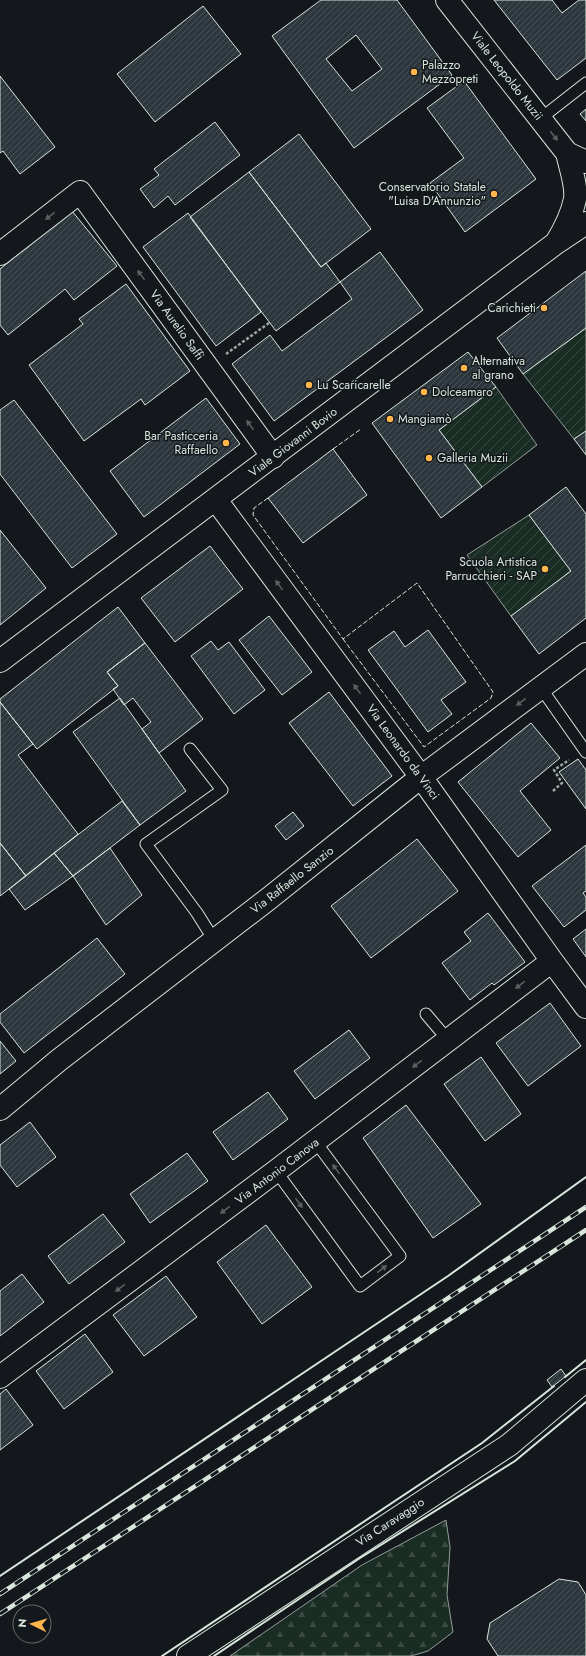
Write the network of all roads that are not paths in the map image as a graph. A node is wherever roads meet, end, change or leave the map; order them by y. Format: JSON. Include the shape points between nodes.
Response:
{"nodes":[{"id":1,"x":447,"y":0,"type":"edge"},
{"id":2,"x":586,"y":83,"type":"edge"},
{"id":3,"x":540,"y":119,"type":"junction"},
{"id":4,"x":567,"y":153,"type":"junction"},
{"id":5,"x":586,"y":162,"type":"edge"},
{"id":6,"x":580,"y":205,"type":"edge"},
{"id":7,"x":586,"y":222,"type":"edge"},
{"id":8,"x":556,"y":244,"type":"junction"},
{"id":9,"x":0,"y":254,"type":"edge"},
{"id":10,"x":273,"y":457,"type":"junction"},
{"id":11,"x":216,"y":500,"type":"junction"},
{"id":12,"x":3,"y":654,"type":"edge"},
{"id":13,"x":586,"y":654,"type":"edge"},
{"id":14,"x":541,"y":688,"type":"junction"},
{"id":15,"x":190,"y":749,"type":"dead end"},
{"id":16,"x":586,"y":752,"type":"edge"},
{"id":17,"x":422,"y":777,"type":"junction"},
{"id":18,"x":214,"y":940,"type":"junction"},
{"id":19,"x":552,"y":961,"type":"junction"},
{"id":20,"x":586,"y":1007,"type":"edge"},
{"id":21,"x":426,"y":1014,"type":"dead end"},
{"id":22,"x":448,"y":1040,"type":"junction"},
{"id":23,"x":0,"y":1109,"type":"edge"},
{"id":24,"x":315,"y":1141,"type":"junction"},
{"id":25,"x":276,"y":1172,"type":"junction"},
{"id":26,"x":0,"y":1377,"type":"edge"},
{"id":27,"x":586,"y":1380,"type":"edge"},
{"id":28,"x":188,"y":1656,"type":"edge"}],
"edges":[{"from":1,"to":3,"type":"street","name":"Viale Leopoldo Muzii"},
{"from":2,"to":3,"type":"lane"},
{"from":3,"to":4,"type":"street","name":"Viale Leopoldo Muzii","one_way":true},
{"from":4,"to":5,"type":"street","name":"Viale Leopoldo Muzii"},
{"from":4,"to":6,"type":"street","name":"Viale Leopoldo Muzii"},
{"from":6,"to":8,"type":"street","name":"Viale Leopoldo Muzii"},
{"from":7,"to":8,"type":"street","name":"Viale Giovanni Bovio"},
{"from":8,"to":10,"type":"street","name":"Viale Giovanni Bovio"},
{"from":10,"to":9,"type":"street","name":"Via Aurelio Saffi","one_way":true,"via":[[80,192]]},
{"from":10,"to":11,"type":"street","name":"Viale Giovanni Bovio"},
{"from":11,"to":12,"type":"street","name":"Viale Giovanni Bovio"},
{"from":17,"to":11,"type":"street","name":"Via Leonardo da Vinci","one_way":true},
{"from":13,"to":14,"type":"street","name":"Via Raffaello Sanzio"},
{"from":14,"to":16,"type":"lane"},
{"from":14,"to":17,"type":"street","name":"Via Raffaello Sanzio","one_way":true},
{"from":15,"to":18,"type":"lane","via":[[222,790],[146,844]]},
{"from":17,"to":18,"type":"street","name":"Via Raffaello Sanzio"},
{"from":17,"to":19,"type":"street","name":"Via Leonardo da Vinci"},
{"from":18,"to":23,"type":"street","name":"Via Raffaello Sanzio"},
{"from":19,"to":20,"type":"street","name":"Via Leonardo da Vinci"},
{"from":19,"to":22,"type":"street","name":"Via Antonio Canova","one_way":true},
{"from":21,"to":22,"type":"lane"},
{"from":22,"to":24,"type":"street","name":"Via Antonio Canova","one_way":true},
{"from":24,"to":25,"type":"street","name":"Via Antonio Canova"},
{"from":25,"to":24,"type":"lane","one_way":true,"via":[[360,1286],[400,1256]]},
{"from":25,"to":26,"type":"street","name":"Via Antonio Canova","one_way":true},
{"from":27,"to":28,"type":"street","name":"Via Caravaggio","via":[[509,1444]]}]}
